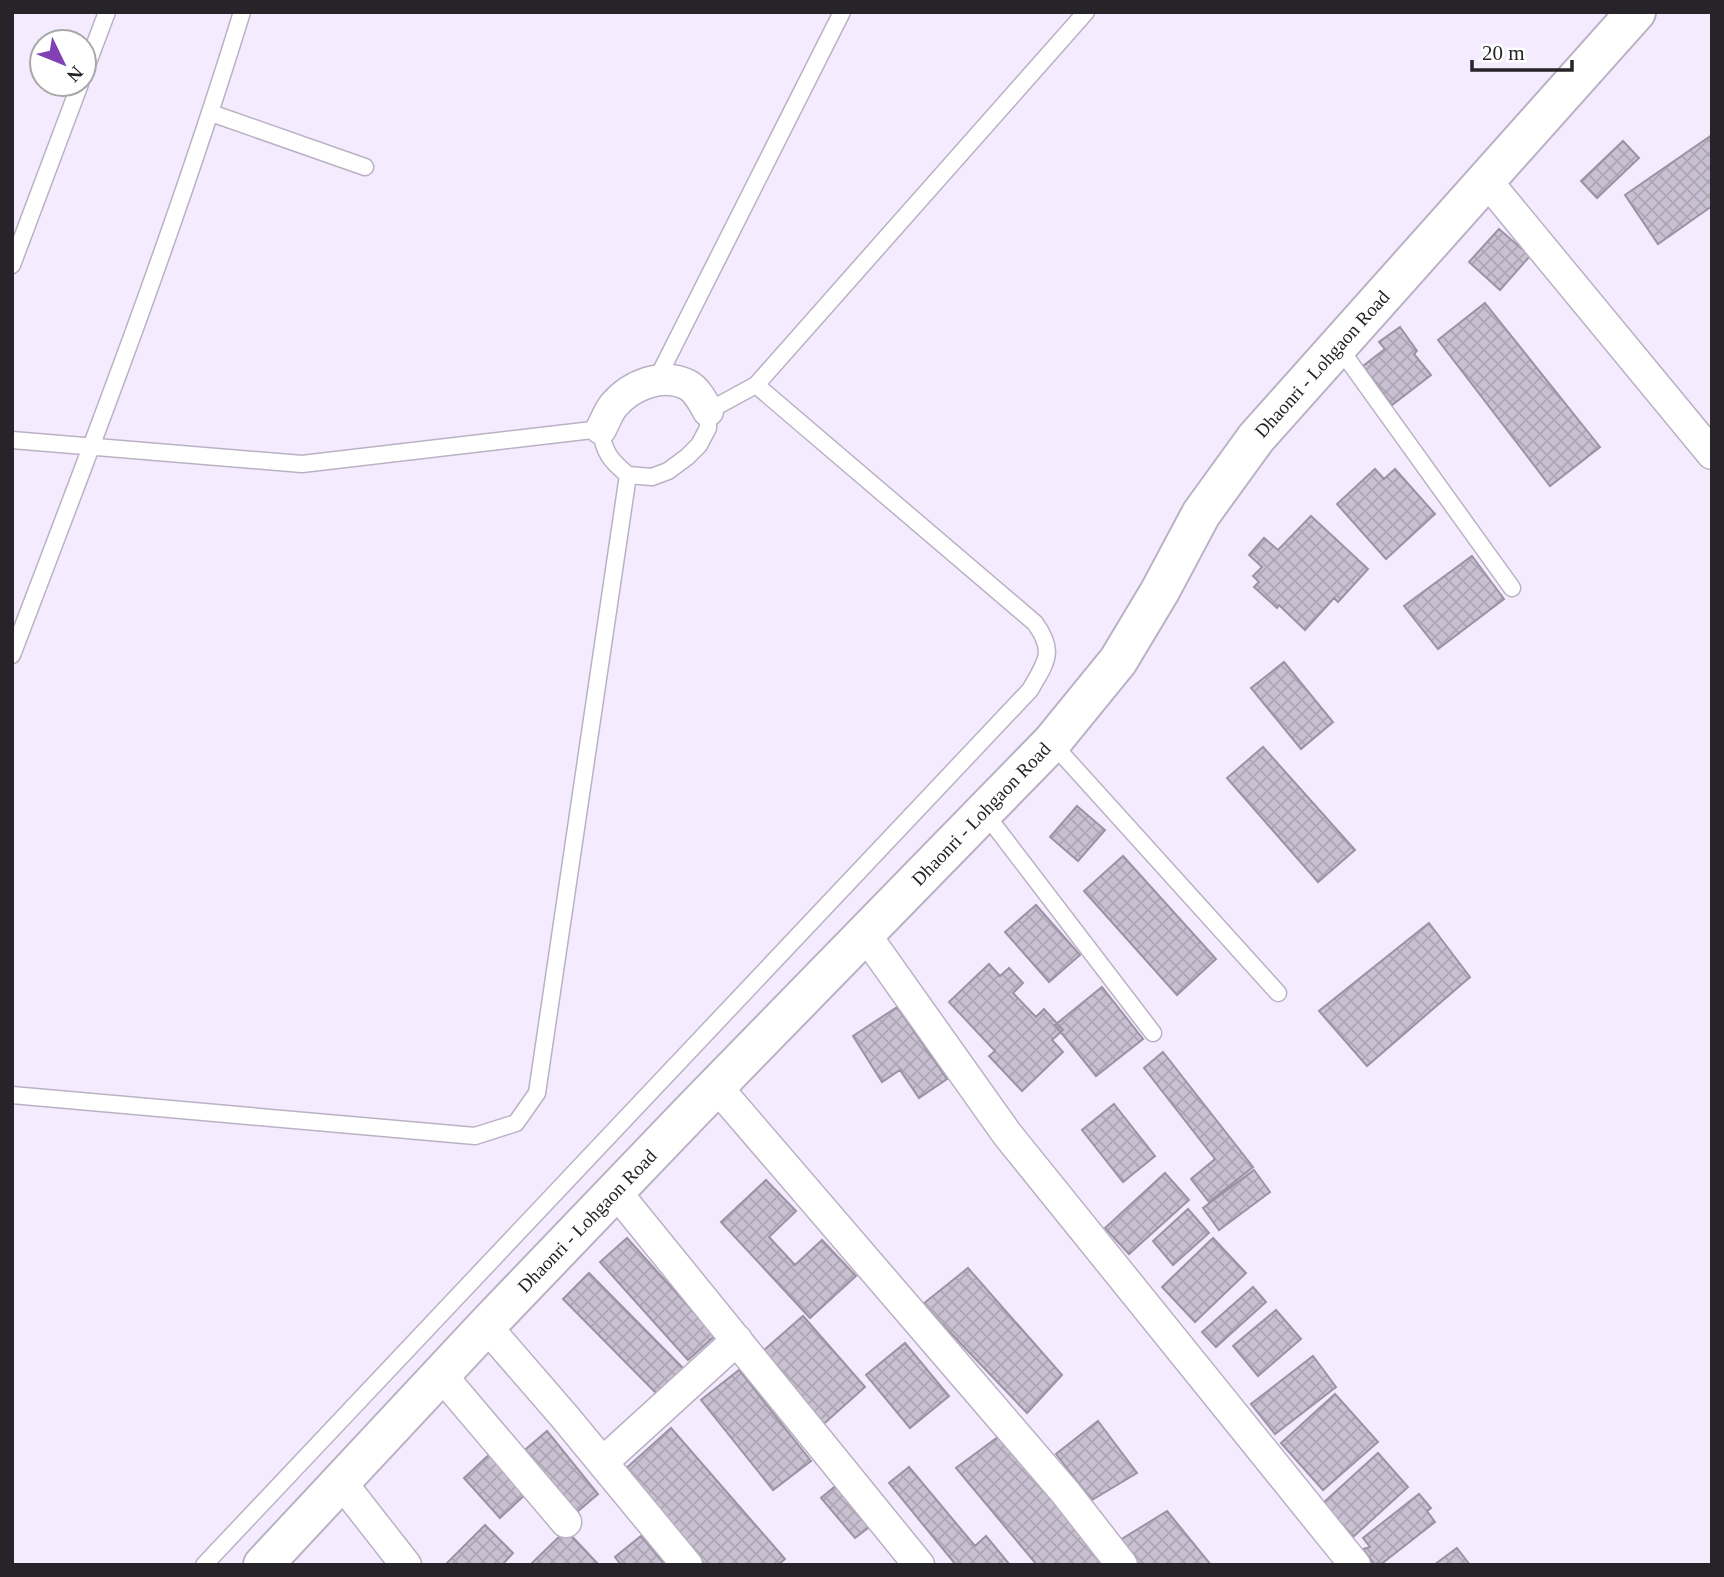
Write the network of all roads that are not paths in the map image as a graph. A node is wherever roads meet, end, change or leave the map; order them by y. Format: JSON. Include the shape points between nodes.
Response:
{"nodes":[{"id":1,"x":107,"y":12,"type":"edge"},
{"id":2,"x":242,"y":12,"type":"edge"},
{"id":3,"x":842,"y":12,"type":"edge"},
{"id":4,"x":1086,"y":12,"type":"edge"},
{"id":5,"x":1636,"y":12,"type":"edge"},
{"id":6,"x":98,"y":36,"type":"edge"},
{"id":7,"x":75,"y":98,"type":"edge"},
{"id":8,"x":211,"y":113,"type":"junction"},
{"id":9,"x":365,"y":167,"type":"dead end"},
{"id":10,"x":1486,"y":180,"type":"junction"},
{"id":11,"x":12,"y":265,"type":"edge"},
{"id":12,"x":1338,"y":346,"type":"junction"},
{"id":13,"x":657,"y":379,"type":"junction"},
{"id":14,"x":756,"y":385,"type":"junction"},
{"id":15,"x":708,"y":411,"type":"junction"},
{"id":16,"x":601,"y":429,"type":"junction"},
{"id":17,"x":12,"y":440,"type":"edge"},
{"id":18,"x":92,"y":446,"type":"junction"},
{"id":19,"x":1712,"y":454,"type":"edge"},
{"id":20,"x":628,"y":475,"type":"junction"},
{"id":21,"x":1512,"y":588,"type":"dead end"},
{"id":22,"x":12,"y":655,"type":"edge"},
{"id":23,"x":1052,"y":742,"type":"junction"},
{"id":24,"x":984,"y":812,"type":"junction"},
{"id":25,"x":865,"y":934,"type":"junction"},
{"id":26,"x":1278,"y":993,"type":"dead end"},
{"id":27,"x":1153,"y":1033,"type":"dead end"},
{"id":28,"x":716,"y":1086,"type":"junction"},
{"id":29,"x":12,"y":1095,"type":"edge"},
{"id":30,"x":616,"y":1192,"type":"junction"},
{"id":31,"x":486,"y":1326,"type":"junction"},
{"id":32,"x":737,"y":1340,"type":"junction"},
{"id":33,"x":442,"y":1376,"type":"junction"},
{"id":34,"x":603,"y":1462,"type":"junction"},
{"id":35,"x":341,"y":1482,"type":"junction"},
{"id":36,"x":566,"y":1522,"type":"dead end"},
{"id":37,"x":204,"y":1565,"type":"edge"},
{"id":38,"x":263,"y":1565,"type":"edge"},
{"id":39,"x":406,"y":1565,"type":"edge"},
{"id":40,"x":687,"y":1565,"type":"edge"},
{"id":41,"x":919,"y":1565,"type":"edge"},
{"id":42,"x":1122,"y":1565,"type":"edge"},
{"id":43,"x":1355,"y":1565,"type":"edge"}],
"edges":[{"from":1,"to":6,"type":"lane"},
{"from":2,"to":8,"type":"lane"},
{"from":3,"to":13,"type":"lane"},
{"from":4,"to":14,"type":"lane"},
{"from":5,"to":10,"type":"main road","name":"Dhaonri - Lohgaon Road"},
{"from":7,"to":11,"type":"lane"},
{"from":8,"to":9,"type":"lane"},
{"from":8,"to":18,"type":"lane"},
{"from":10,"to":12,"type":"main road","name":"Dhaonri - Lohgaon Road"},
{"from":10,"to":19,"type":"street"},
{"from":12,"to":21,"type":"lane"},
{"from":12,"to":23,"type":"main road","name":"Dhaonri - Lohgaon Road","via":[[1255,439],[1202,514],[1118,661]]},
{"from":13,"to":15,"type":"street","via":[[689,386]]},
{"from":13,"to":16,"type":"street","via":[[613,405]]},
{"from":14,"to":15,"type":"lane"},
{"from":14,"to":37,"type":"lane","via":[[1035,623],[1047,639],[1046,662],[1030,690]]},
{"from":15,"to":20,"type":"lane","via":[[708,428],[687,457],[652,477]]},
{"from":16,"to":18,"type":"lane","via":[[302,464]]},
{"from":16,"to":20,"type":"lane","via":[[602,446],[610,460]]},
{"from":17,"to":18,"type":"lane"},
{"from":18,"to":22,"type":"lane"},
{"from":20,"to":29,"type":"lane","via":[[537,1093],[516,1123],[475,1136]]},
{"from":23,"to":24,"type":"main road","name":"Dhaonri - Lohgaon Road"},
{"from":23,"to":26,"type":"lane"},
{"from":24,"to":25,"type":"main road","name":"Dhaonri - Lohgaon Road"},
{"from":24,"to":27,"type":"lane"},
{"from":25,"to":28,"type":"main road","name":"Dhaonri - Lohgaon Road"},
{"from":25,"to":43,"type":"street","via":[[1007,1134]]},
{"from":28,"to":30,"type":"main road","name":"Dhaonri - Lohgaon Road"},
{"from":28,"to":42,"type":"street","via":[[1065,1492]]},
{"from":30,"to":31,"type":"main road","name":"Dhaonri - Lohgaon Road"},
{"from":30,"to":32,"type":"street"},
{"from":31,"to":33,"type":"main road","name":"Dhaonri - Lohgaon Road"},
{"from":31,"to":34,"type":"street"},
{"from":32,"to":34,"type":"street"},
{"from":32,"to":41,"type":"street"},
{"from":33,"to":35,"type":"main road","name":"Dhaonri - Lohgaon Road"},
{"from":33,"to":36,"type":"street"},
{"from":34,"to":40,"type":"street"},
{"from":35,"to":38,"type":"main road","name":"Dhaonri - Lohgaon Road"},
{"from":35,"to":39,"type":"street"}]}
